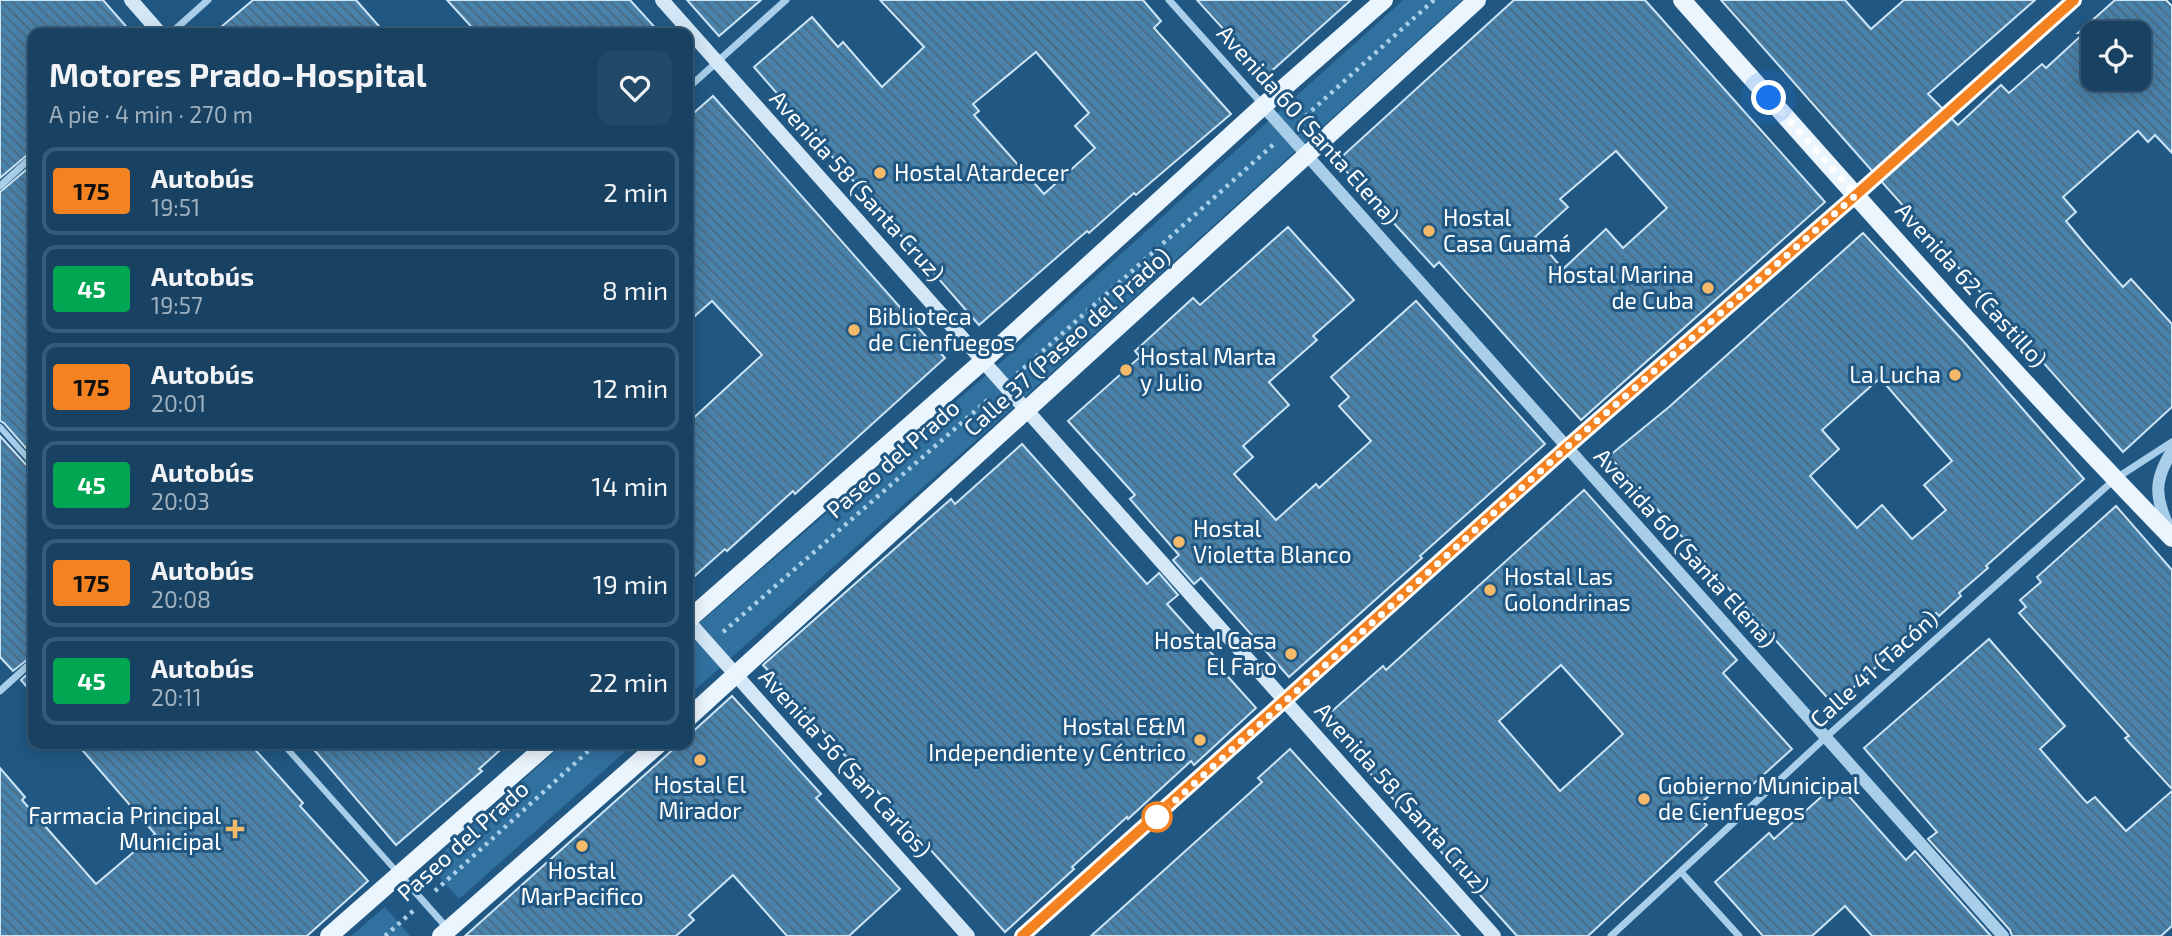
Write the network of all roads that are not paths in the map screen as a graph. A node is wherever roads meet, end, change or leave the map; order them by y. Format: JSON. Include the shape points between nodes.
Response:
{"nodes":[{"id":1,"x":131,"y":0,"type":"edge"},
{"id":2,"x":208,"y":0,"type":"edge"},
{"id":3,"x":662,"y":0,"type":"edge"},
{"id":4,"x":786,"y":0,"type":"edge"},
{"id":5,"x":1169,"y":0,"type":"edge"},
{"id":6,"x":1384,"y":0,"type":"edge"},
{"id":7,"x":1477,"y":0,"type":"edge"},
{"id":8,"x":1682,"y":0,"type":"edge"},
{"id":9,"x":2074,"y":0,"type":"edge"},
{"id":10,"x":156,"y":28,"type":"edge"},
{"id":11,"x":177,"y":28,"type":"edge"},
{"id":12,"x":687,"y":28,"type":"edge"},
{"id":13,"x":693,"y":35,"type":"edge"},
{"id":14,"x":718,"y":63,"type":"junction"},
{"id":15,"x":693,"y":84,"type":"edge"},
{"id":16,"x":1263,"y":106,"type":"junction"},
{"id":17,"x":1307,"y":156,"type":"junction"},
{"id":18,"x":28,"y":161,"type":"edge"},
{"id":19,"x":0,"y":186,"type":"edge"},
{"id":20,"x":1856,"y":195,"type":"junction"},
{"id":21,"x":983,"y":361,"type":"junction"},
{"id":22,"x":1027,"y":412,"type":"junction"},
{"id":23,"x":0,"y":427,"type":"edge"},
{"id":24,"x":2172,"y":442,"type":"edge"},
{"id":25,"x":1567,"y":447,"type":"junction"},
{"id":26,"x":2172,"y":451,"type":"edge"},
{"id":27,"x":28,"y":458,"type":"edge"},
{"id":28,"x":2115,"y":479,"type":"junction"},
{"id":29,"x":2172,"y":537,"type":"edge"},
{"id":30,"x":693,"y":616,"type":"edge"},
{"id":31,"x":693,"y":626,"type":"edge"},
{"id":32,"x":28,"y":666,"type":"edge"},
{"id":33,"x":737,"y":675,"type":"junction"},
{"id":34,"x":0,"y":691,"type":"edge"},
{"id":35,"x":1286,"y":702,"type":"junction"},
{"id":36,"x":693,"y":714,"type":"edge"},
{"id":37,"x":1826,"y":737,"type":"junction"},
{"id":38,"x":288,"y":749,"type":"edge"},
{"id":39,"x":542,"y":749,"type":"edge"},
{"id":40,"x":653,"y":749,"type":"edge"},
{"id":41,"x":1681,"y":872,"type":"junction"},
{"id":42,"x":400,"y":874,"type":"junction"},
{"id":43,"x":448,"y":934,"type":"edge"},
{"id":44,"x":329,"y":936,"type":"edge"},
{"id":45,"x":968,"y":936,"type":"edge"},
{"id":46,"x":1022,"y":936,"type":"edge"},
{"id":47,"x":1494,"y":936,"type":"edge"},
{"id":48,"x":1611,"y":936,"type":"edge"},
{"id":49,"x":1739,"y":936,"type":"edge"},
{"id":50,"x":2003,"y":936,"type":"edge"}],
"edges":[{"from":1,"to":10,"type":"main road"},
{"from":2,"to":11,"type":"street"},
{"from":3,"to":12,"type":"main road","name":"Avenida 58 (Santa Cruz)"},
{"from":4,"to":14,"type":"street"},
{"from":5,"to":16,"type":"street","name":"Avenida 60 (Santa Elena)"},
{"from":6,"to":16,"type":"main road","name":"Calle 37 (Paseo del Prado)"},
{"from":7,"to":17,"type":"main road","name":"Calle 37 (Paseo del Prado)"},
{"from":8,"to":20,"type":"main road","name":"Avenida 62 (Castillo)"},
{"from":9,"to":20,"type":"street"},
{"from":13,"to":14,"type":"main road","name":"Avenida 58 (Santa Cruz)"},
{"from":14,"to":15,"type":"street"},
{"from":14,"to":21,"type":"main road","name":"Avenida 58 (Santa Cruz)"},
{"from":16,"to":17,"type":"street","name":"Avenida 60 (Santa Elena)"},
{"from":16,"to":21,"type":"main road","name":"Calle 37 (Paseo del Prado)"},
{"from":17,"to":22,"type":"main road","name":"Calle 37 (Paseo del Prado)"},
{"from":17,"to":25,"type":"street","name":"Avenida 60 (Santa Elena)"},
{"from":18,"to":19,"type":"street"},
{"from":20,"to":25,"type":"street"},
{"from":20,"to":28,"type":"main road","name":"Avenida 62 (Castillo)"},
{"from":21,"to":22,"type":"main road","name":"Avenida 58 (Santa Cruz)"},
{"from":21,"to":30,"type":"main road","name":"Calle 37 (Paseo del Prado)"},
{"from":22,"to":33,"type":"main road","name":"Calle 37 (Paseo del Prado)"},
{"from":22,"to":35,"type":"main road","name":"Avenida 58 (Santa Cruz)"},
{"from":23,"to":27,"type":"street"},
{"from":24,"to":28,"type":"street","name":"Calle 41 (Tacón)"},
{"from":25,"to":35,"type":"street"},
{"from":25,"to":37,"type":"street","name":"Avenida 60 (Santa Elena)"},
{"from":26,"to":29,"type":"street","via":[[2162,467],[2157,497]]},
{"from":28,"to":29,"type":"main road","name":"Avenida 62 (Castillo)"},
{"from":28,"to":37,"type":"street","name":"Calle 41 (Tacón)"},
{"from":31,"to":33,"type":"main road","name":"Avenida 56 (San Carlos)"},
{"from":32,"to":34,"type":"street"},
{"from":33,"to":36,"type":"main road","name":"Calle 37 (Paseo del Prado)"},
{"from":33,"to":45,"type":"main road","name":"Avenida 56 (San Carlos)"},
{"from":35,"to":46,"type":"street"},
{"from":35,"to":47,"type":"main road","name":"Avenida 58 (Santa Cruz)"},
{"from":37,"to":41,"type":"street","name":"Calle 41 (Tacón)"},
{"from":37,"to":50,"type":"street","name":"Avenida 60 (Santa Elena)"},
{"from":38,"to":42,"type":"street"},
{"from":39,"to":42,"type":"main road"},
{"from":40,"to":43,"type":"main road"},
{"from":41,"to":48,"type":"street","name":"Calle 41 (Tacón)"},
{"from":41,"to":49,"type":"street"},
{"from":42,"to":43,"type":"street"},
{"from":42,"to":44,"type":"main road"}]}
